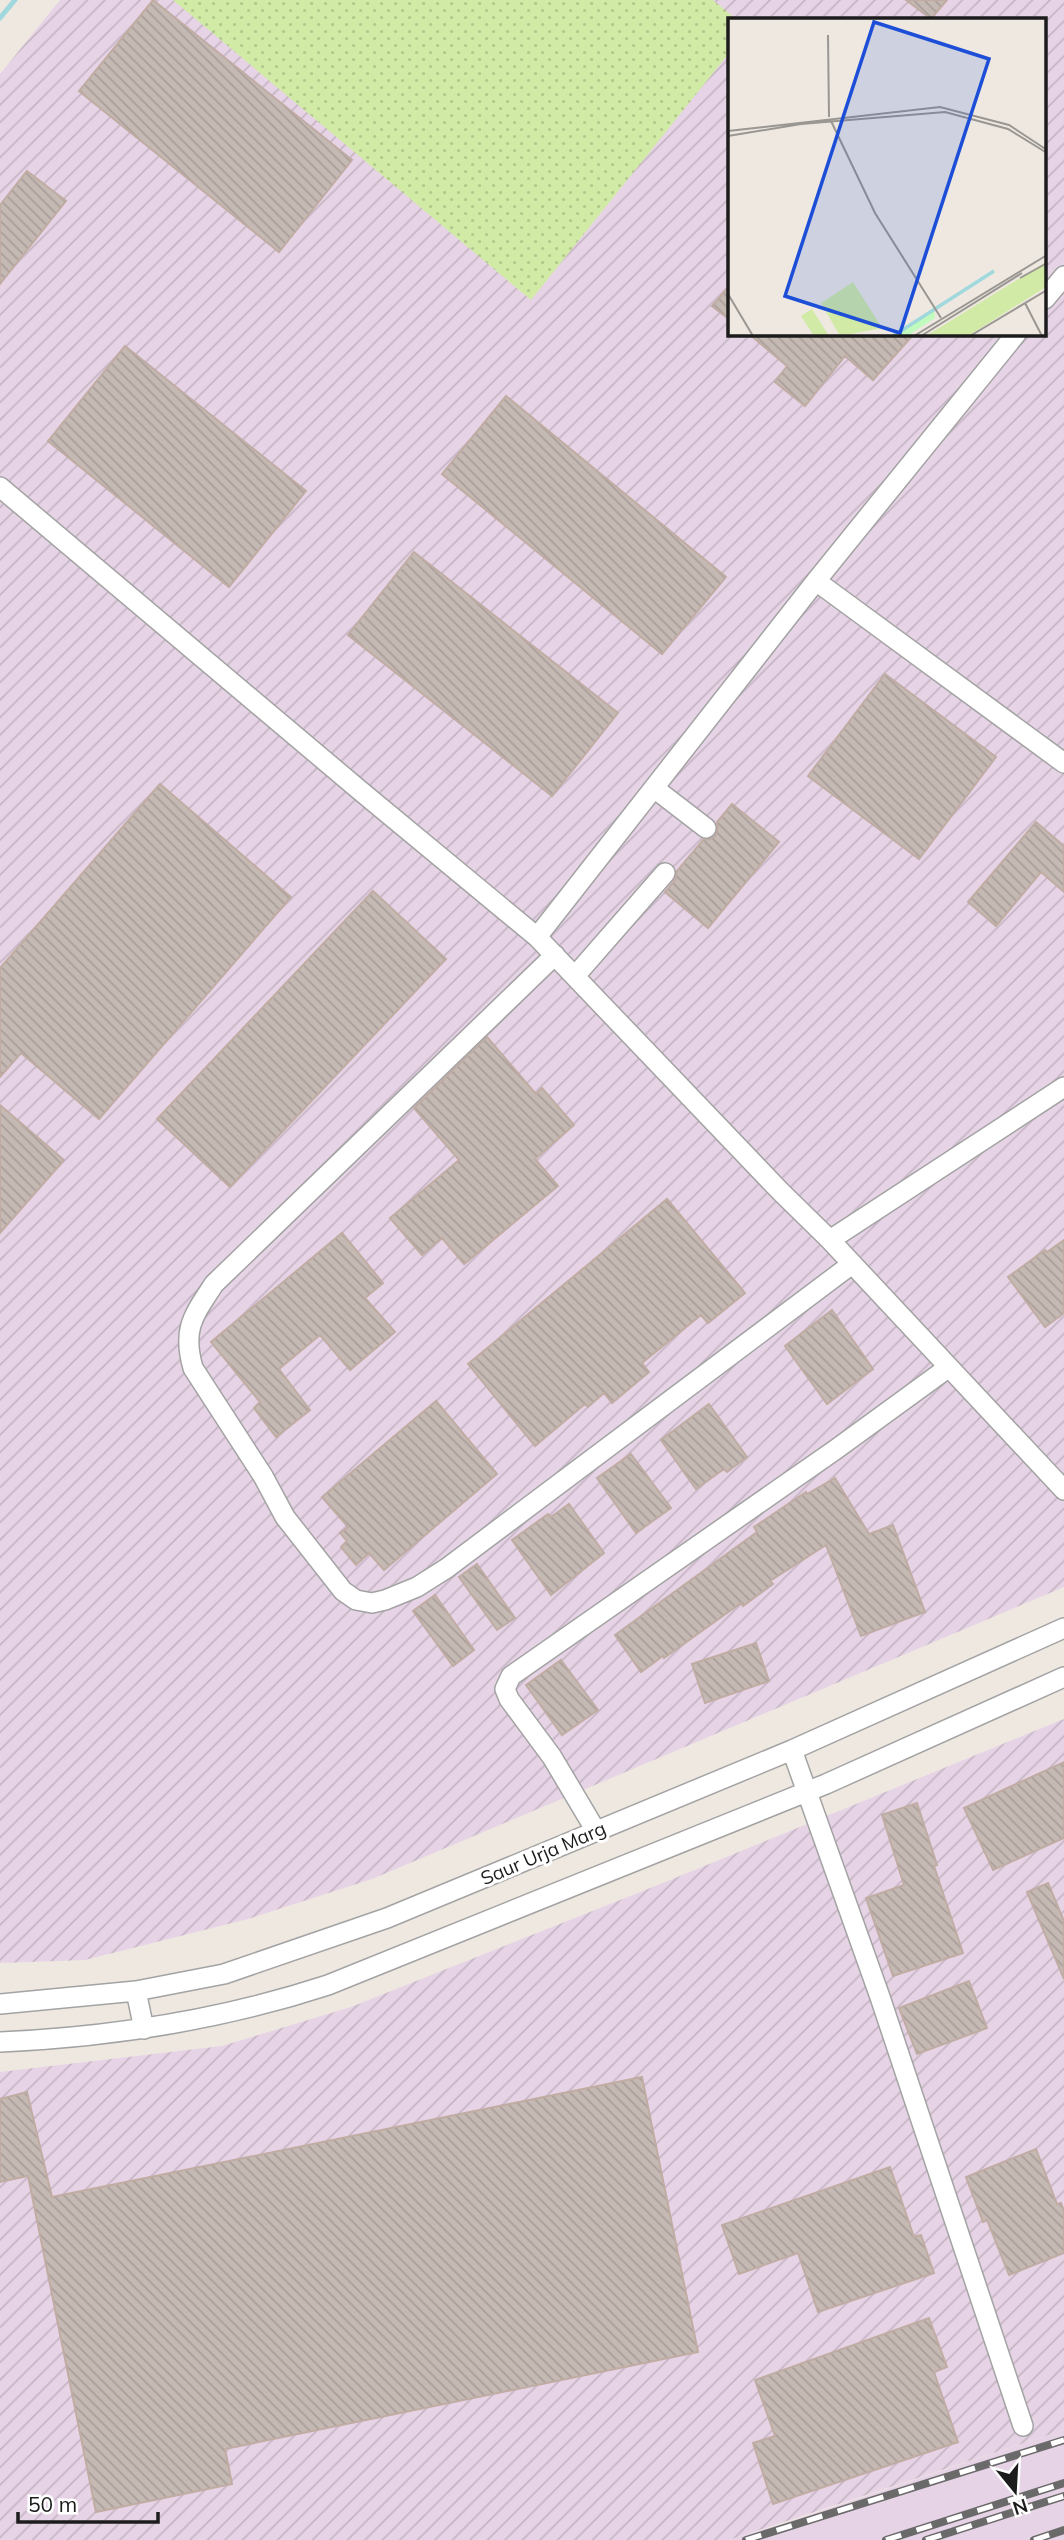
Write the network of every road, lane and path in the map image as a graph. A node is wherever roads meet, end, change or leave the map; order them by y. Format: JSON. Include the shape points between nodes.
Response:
{"nodes":[{"id":1,"x":1064,"y":276,"type":"edge"},
{"id":2,"x":1046,"y":298,"type":"edge"},
{"id":3,"x":1014,"y":336,"type":"edge"},
{"id":4,"x":0,"y":487,"type":"edge"},
{"id":5,"x":817,"y":580,"type":"junction"},
{"id":6,"x":1064,"y":763,"type":"edge"},
{"id":7,"x":654,"y":788,"type":"junction"},
{"id":8,"x":706,"y":828,"type":"dead end"},
{"id":9,"x":665,"y":873,"type":"dead end"},
{"id":10,"x":537,"y":937,"type":"junction"},
{"id":11,"x":555,"y":955,"type":"junction"},
{"id":12,"x":575,"y":976,"type":"junction"},
{"id":13,"x":1064,"y":1087,"type":"edge"},
{"id":14,"x":830,"y":1240,"type":"junction"},
{"id":15,"x":852,"y":1264,"type":"junction"},
{"id":16,"x":949,"y":1367,"type":"junction"},
{"id":17,"x":1064,"y":1489,"type":"edge"},
{"id":18,"x":1064,"y":1628,"type":"edge"},
{"id":19,"x":1064,"y":1677,"type":"edge"},
{"id":20,"x":792,"y":1750,"type":"junction"},
{"id":21,"x":806,"y":1791,"type":"junction"},
{"id":22,"x":596,"y":1831,"type":"junction"},
{"id":23,"x":136,"y":1990,"type":"junction"},
{"id":24,"x":0,"y":2004,"type":"edge"},
{"id":25,"x":144,"y":2029,"type":"junction"},
{"id":26,"x":0,"y":2042,"type":"edge"},
{"id":27,"x":1023,"y":2426,"type":"dead end"}],
"edges":[{"from":1,"to":2,"type":"street"},
{"from":3,"to":5,"type":"street"},
{"from":4,"to":10,"type":"street"},
{"from":5,"to":6,"type":"street"},
{"from":5,"to":7,"type":"street"},
{"from":7,"to":8,"type":"street"},
{"from":7,"to":10,"type":"street"},
{"from":9,"to":12,"type":"street"},
{"from":10,"to":11,"type":"street"},
{"from":11,"to":12,"type":"street"},
{"from":11,"to":15,"type":"street","via":[[214,1284],[187,1332],[193,1368],[285,1517],[343,1591],[372,1603],[417,1587],[447,1568]]},
{"from":12,"to":14,"type":"street"},
{"from":13,"to":14,"type":"street"},
{"from":14,"to":15,"type":"street"},
{"from":15,"to":16,"type":"street"},
{"from":16,"to":17,"type":"street"},
{"from":16,"to":22,"type":"street","via":[[511,1676],[505,1689],[509,1699],[552,1757]]},
{"from":18,"to":20,"type":"street","name":"Saur Urja Marg"},
{"from":19,"to":21,"type":"street","name":"Saur Urja Marg"},
{"from":20,"to":21,"type":"street"},
{"from":20,"to":22,"type":"street","name":"Saur Urja Marg"},
{"from":21,"to":25,"type":"street","name":"Saur Urja Marg","via":[[328,1984],[225,2015]]},
{"from":21,"to":27,"type":"street"},
{"from":22,"to":23,"type":"street","name":"Saur Urja Marg","via":[[387,1918],[225,1974]]},
{"from":23,"to":24,"type":"street","name":"Saur Urja Marg"},
{"from":23,"to":25,"type":"street"},
{"from":25,"to":26,"type":"street","name":"Saur Urja Marg"}]}
